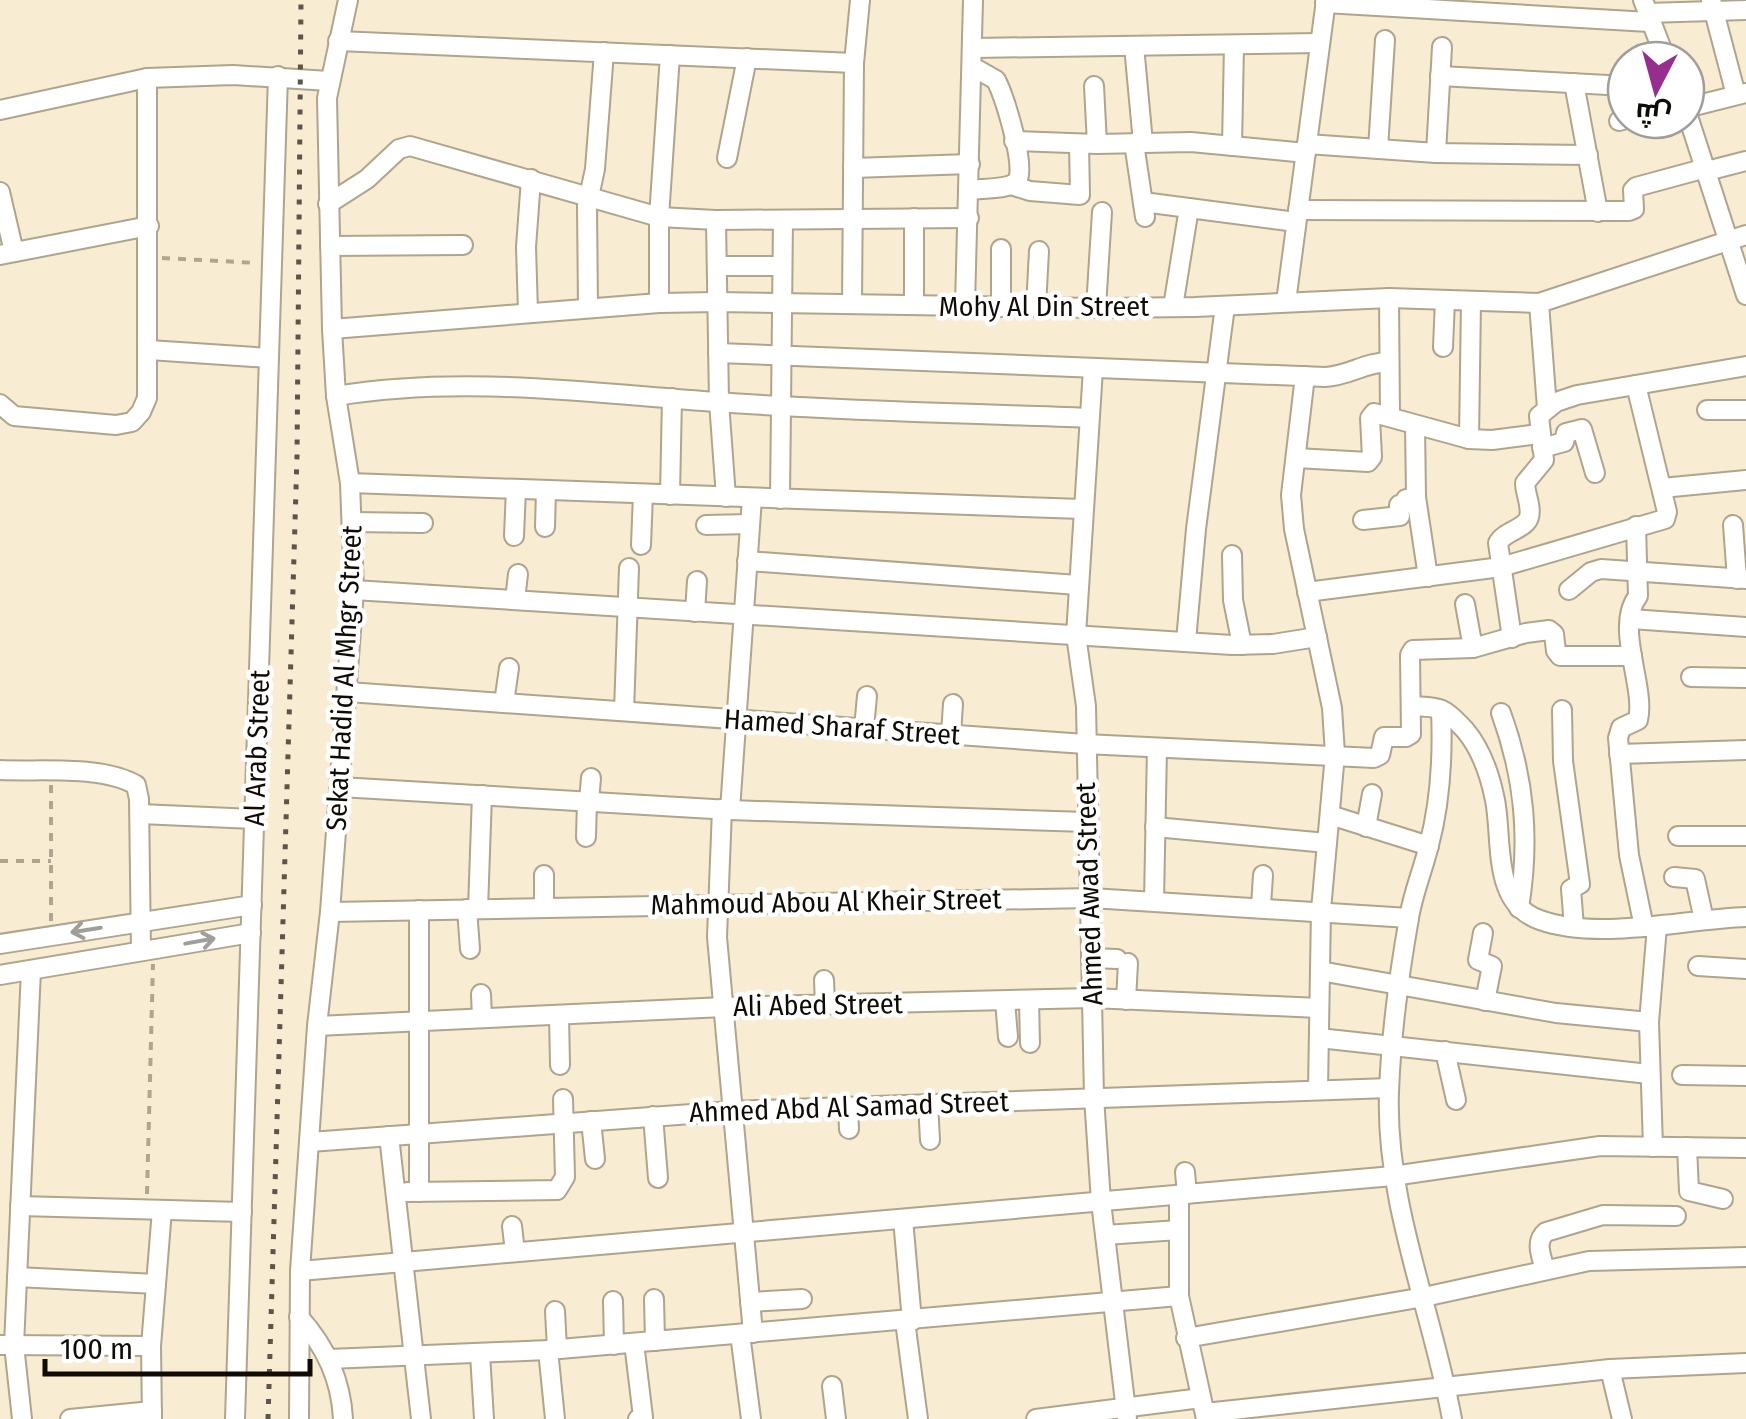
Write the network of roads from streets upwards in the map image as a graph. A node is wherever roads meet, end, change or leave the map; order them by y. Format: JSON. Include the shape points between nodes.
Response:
{"nodes":[{"id":1,"x":348,"y":0,"type":"edge"},
{"id":2,"x":860,"y":0,"type":"edge"},
{"id":3,"x":973,"y":0,"type":"edge"},
{"id":4,"x":1326,"y":1,"type":"edge"},
{"id":5,"x":1712,"y":5,"type":"edge"},
{"id":6,"x":1746,"y":10,"type":"edge"},
{"id":7,"x":1647,"y":12,"type":"edge"},
{"id":8,"x":1385,"y":40,"type":"dead end"},
{"id":9,"x":1658,"y":40,"type":"edge"},
{"id":10,"x":338,"y":41,"type":"junction"},
{"id":11,"x":1320,"y":44,"type":"junction"},
{"id":12,"x":1234,"y":45,"type":"junction"},
{"id":13,"x":1134,"y":46,"type":"junction"},
{"id":14,"x":1442,"y":46,"type":"dead end"},
{"id":15,"x":604,"y":52,"type":"junction"},
{"id":16,"x":670,"y":55,"type":"junction"},
{"id":17,"x":974,"y":57,"type":"junction"},
{"id":18,"x":748,"y":58,"type":"junction"},
{"id":19,"x":854,"y":63,"type":"junction"},
{"id":20,"x":278,"y":76,"type":"junction"},
{"id":21,"x":1440,"y":76,"type":"junction"},
{"id":22,"x":147,"y":78,"type":"junction"},
{"id":23,"x":329,"y":81,"type":"junction"},
{"id":24,"x":1574,"y":84,"type":"junction"},
{"id":25,"x":1606,"y":85,"type":"edge"},
{"id":26,"x":1094,"y":86,"type":"dead end"},
{"id":27,"x":1741,"y":94,"type":"edge"},
{"id":28,"x":1706,"y":104,"type":"edge"},
{"id":29,"x":0,"y":110,"type":"edge"},
{"id":30,"x":1696,"y":140,"type":"edge"},
{"id":31,"x":1014,"y":141,"type":"junction"},
{"id":32,"x":1139,"y":143,"type":"junction"},
{"id":33,"x":1088,"y":144,"type":"junction"},
{"id":34,"x":1232,"y":146,"type":"junction"},
{"id":35,"x":1307,"y":148,"type":"junction"},
{"id":36,"x":1378,"y":149,"type":"junction"},
{"id":37,"x":1436,"y":153,"type":"junction"},
{"id":38,"x":1588,"y":155,"type":"junction"},
{"id":39,"x":727,"y":158,"type":"dead end"},
{"id":40,"x":1746,"y":160,"type":"edge"},
{"id":41,"x":970,"y":164,"type":"junction"},
{"id":42,"x":854,"y":168,"type":"junction"},
{"id":43,"x":1706,"y":170,"type":"junction"},
{"id":44,"x":531,"y":179,"type":"junction"},
{"id":45,"x":1012,"y":185,"type":"junction"},
{"id":46,"x":970,"y":190,"type":"junction"},
{"id":47,"x":0,"y":192,"type":"edge"},
{"id":48,"x":590,"y":195,"type":"junction"},
{"id":49,"x":328,"y":204,"type":"junction"},
{"id":50,"x":1190,"y":208,"type":"junction"},
{"id":51,"x":1102,"y":212,"type":"dead end"},
{"id":52,"x":1598,"y":212,"type":"junction"},
{"id":53,"x":1297,"y":216,"type":"junction"},
{"id":54,"x":660,"y":217,"type":"junction"},
{"id":55,"x":914,"y":218,"type":"junction"},
{"id":56,"x":969,"y":218,"type":"junction"},
{"id":57,"x":716,"y":220,"type":"junction"},
{"id":58,"x":783,"y":220,"type":"junction"},
{"id":59,"x":853,"y":220,"type":"junction"},
{"id":60,"x":148,"y":226,"type":"junction"},
{"id":61,"x":1738,"y":237,"type":"edge"},
{"id":62,"x":463,"y":245,"type":"dead end"},
{"id":63,"x":330,"y":246,"type":"junction"},
{"id":64,"x":1001,"y":248,"type":"dead end"},
{"id":65,"x":1039,"y":251,"type":"dead end"},
{"id":66,"x":7,"y":253,"type":"edge"},
{"id":67,"x":717,"y":266,"type":"junction"},
{"id":68,"x":782,"y":266,"type":"junction"},
{"id":69,"x":1746,"y":295,"type":"edge"},
{"id":70,"x":1389,"y":298,"type":"junction"},
{"id":71,"x":1444,"y":300,"type":"junction"},
{"id":72,"x":1470,"y":301,"type":"junction"},
{"id":73,"x":717,"y":302,"type":"junction"},
{"id":74,"x":781,"y":302,"type":"junction"},
{"id":75,"x":1286,"y":302,"type":"junction"},
{"id":76,"x":660,"y":303,"type":"junction"},
{"id":77,"x":1539,"y":303,"type":"junction"},
{"id":78,"x":852,"y":304,"type":"junction"},
{"id":79,"x":914,"y":305,"type":"junction"},
{"id":80,"x":965,"y":306,"type":"junction"},
{"id":81,"x":1225,"y":306,"type":"junction"},
{"id":82,"x":1000,"y":307,"type":"junction"},
{"id":83,"x":1036,"y":307,"type":"junction"},
{"id":84,"x":1174,"y":307,"type":"junction"},
{"id":85,"x":588,"y":308,"type":"junction"},
{"id":86,"x":1096,"y":308,"type":"junction"},
{"id":87,"x":528,"y":312,"type":"junction"},
{"id":88,"x":332,"y":330,"type":"junction"},
{"id":89,"x":1443,"y":347,"type":"dead end"},
{"id":90,"x":149,"y":350,"type":"junction"},
{"id":91,"x":718,"y":352,"type":"junction"},
{"id":92,"x":780,"y":355,"type":"junction"},
{"id":93,"x":269,"y":358,"type":"junction"},
{"id":94,"x":1389,"y":362,"type":"junction"},
{"id":95,"x":1746,"y":366,"type":"edge"},
{"id":96,"x":1092,"y":369,"type":"junction"},
{"id":97,"x":1217,"y":372,"type":"junction"},
{"id":98,"x":1306,"y":376,"type":"junction"},
{"id":99,"x":1636,"y":385,"type":"junction"},
{"id":100,"x":336,"y":396,"type":"junction"},
{"id":101,"x":672,"y":398,"type":"junction"},
{"id":102,"x":720,"y":402,"type":"junction"},
{"id":103,"x":0,"y":404,"type":"edge"},
{"id":104,"x":780,"y":405,"type":"junction"},
{"id":105,"x":1547,"y":408,"type":"junction"},
{"id":106,"x":1707,"y":410,"type":"dead end"},
{"id":107,"x":1746,"y":410,"type":"edge"},
{"id":108,"x":1380,"y":415,"type":"junction"},
{"id":109,"x":1089,"y":418,"type":"junction"},
{"id":110,"x":1415,"y":425,"type":"junction"},
{"id":111,"x":1469,"y":438,"type":"junction"},
{"id":112,"x":1541,"y":441,"type":"junction"},
{"id":113,"x":1296,"y":458,"type":"junction"},
{"id":114,"x":1595,"y":473,"type":"dead end"},
{"id":115,"x":1746,"y":480,"type":"edge"},
{"id":116,"x":350,"y":483,"type":"junction"},
{"id":117,"x":1662,"y":488,"type":"junction"},
{"id":118,"x":516,"y":489,"type":"junction"},
{"id":119,"x":546,"y":490,"type":"junction"},
{"id":120,"x":643,"y":494,"type":"junction"},
{"id":121,"x":670,"y":495,"type":"junction"},
{"id":122,"x":726,"y":497,"type":"junction"},
{"id":123,"x":1416,"y":497,"type":"junction"},
{"id":124,"x":752,"y":498,"type":"junction"},
{"id":125,"x":780,"y":499,"type":"junction"},
{"id":126,"x":1082,"y":509,"type":"junction"},
{"id":127,"x":1363,"y":520,"type":"dead end"},
{"id":128,"x":353,"y":522,"type":"junction"},
{"id":129,"x":423,"y":523,"type":"dead end"},
{"id":130,"x":750,"y":524,"type":"junction"},
{"id":131,"x":706,"y":525,"type":"dead end"},
{"id":132,"x":1733,"y":525,"type":"dead end"},
{"id":133,"x":1636,"y":526,"type":"junction"},
{"id":134,"x":544,"y":527,"type":"dead end"},
{"id":135,"x":514,"y":536,"type":"dead end"},
{"id":136,"x":641,"y":545,"type":"dead end"},
{"id":137,"x":1232,"y":555,"type":"dead end"},
{"id":138,"x":748,"y":561,"type":"junction"},
{"id":139,"x":1502,"y":566,"type":"junction"},
{"id":140,"x":630,"y":568,"type":"dead end"},
{"id":141,"x":1637,"y":570,"type":"junction"},
{"id":142,"x":518,"y":574,"type":"dead end"},
{"id":143,"x":1428,"y":577,"type":"junction"},
{"id":144,"x":1741,"y":579,"type":"edge"},
{"id":145,"x":697,"y":581,"type":"dead end"},
{"id":146,"x":1078,"y":585,"type":"junction"},
{"id":147,"x":354,"y":590,"type":"junction"},
{"id":148,"x":1569,"y":590,"type":"dead end"},
{"id":149,"x":1307,"y":592,"type":"junction"},
{"id":150,"x":515,"y":600,"type":"junction"},
{"id":151,"x":1465,"y":604,"type":"dead end"},
{"id":152,"x":628,"y":608,"type":"junction"},
{"id":153,"x":694,"y":612,"type":"junction"},
{"id":154,"x":744,"y":616,"type":"junction"},
{"id":155,"x":1631,"y":620,"type":"junction"},
{"id":156,"x":1746,"y":627,"type":"edge"},
{"id":157,"x":1076,"y":635,"type":"junction"},
{"id":158,"x":1317,"y":638,"type":"junction"},
{"id":159,"x":1512,"y":638,"type":"junction"},
{"id":160,"x":1186,"y":641,"type":"junction"},
{"id":161,"x":1242,"y":645,"type":"junction"},
{"id":162,"x":1474,"y":648,"type":"junction"},
{"id":163,"x":1632,"y":656,"type":"junction"},
{"id":164,"x":509,"y":668,"type":"dead end"},
{"id":165,"x":1691,"y":677,"type":"dead end"},
{"id":166,"x":1746,"y":678,"type":"edge"},
{"id":167,"x":348,"y":692,"type":"junction"},
{"id":168,"x":866,"y":696,"type":"dead end"},
{"id":169,"x":504,"y":703,"type":"junction"},
{"id":170,"x":953,"y":704,"type":"dead end"},
{"id":171,"x":1412,"y":706,"type":"junction"},
{"id":172,"x":1442,"y":710,"type":"junction"},
{"id":173,"x":1562,"y":710,"type":"dead end"},
{"id":174,"x":624,"y":711,"type":"junction"},
{"id":175,"x":1502,"y":713,"type":"dead end"},
{"id":176,"x":736,"y":719,"type":"junction"},
{"id":177,"x":864,"y":728,"type":"junction"},
{"id":178,"x":950,"y":734,"type":"junction"},
{"id":179,"x":1086,"y":744,"type":"junction"},
{"id":180,"x":1157,"y":748,"type":"junction"},
{"id":181,"x":1746,"y":750,"type":"edge"},
{"id":182,"x":1336,"y":754,"type":"junction"},
{"id":183,"x":1619,"y":754,"type":"junction"},
{"id":184,"x":0,"y":770,"type":"edge"},
{"id":185,"x":591,"y":778,"type":"dead end"},
{"id":186,"x":340,"y":786,"type":"junction"},
{"id":187,"x":1372,"y":794,"type":"dead end"},
{"id":188,"x":482,"y":795,"type":"junction"},
{"id":189,"x":588,"y":801,"type":"junction"},
{"id":190,"x":726,"y":809,"type":"junction"},
{"id":191,"x":140,"y":814,"type":"junction"},
{"id":192,"x":1330,"y":816,"type":"junction"},
{"id":193,"x":254,"y":820,"type":"junction"},
{"id":194,"x":1086,"y":822,"type":"junction"},
{"id":195,"x":1155,"y":827,"type":"junction"},
{"id":196,"x":1366,"y":827,"type":"junction"},
{"id":197,"x":586,"y":836,"type":"dead end"},
{"id":198,"x":1678,"y":836,"type":"dead end"},
{"id":199,"x":1746,"y":836,"type":"edge"},
{"id":200,"x":1328,"y":843,"type":"junction"},
{"id":201,"x":1429,"y":846,"type":"junction"},
{"id":202,"x":544,"y":875,"type":"dead end"},
{"id":203,"x":1263,"y":875,"type":"dead end"},
{"id":204,"x":1674,"y":877,"type":"dead end"},
{"id":205,"x":1090,"y":898,"type":"junction"},
{"id":206,"x":1154,"y":901,"type":"junction"},
{"id":207,"x":717,"y":904,"type":"junction"},
{"id":208,"x":252,"y":905,"type":"junction"},
{"id":209,"x":1261,"y":906,"type":"junction"},
{"id":210,"x":544,"y":907,"type":"junction"},
{"id":211,"x":1519,"y":908,"type":"junction"},
{"id":212,"x":473,"y":909,"type":"junction"},
{"id":213,"x":418,"y":910,"type":"junction"},
{"id":214,"x":1322,"y":910,"type":"junction"},
{"id":215,"x":330,"y":912,"type":"junction"},
{"id":216,"x":1746,"y":917,"type":"edge"},
{"id":217,"x":1409,"y":918,"type":"junction"},
{"id":218,"x":1704,"y":920,"type":"junction"},
{"id":219,"x":141,"y":921,"type":"junction"},
{"id":220,"x":1650,"y":926,"type":"junction"},
{"id":221,"x":1574,"y":927,"type":"junction"},
{"id":222,"x":251,"y":933,"type":"junction"},
{"id":223,"x":1483,"y":933,"type":"dead end"},
{"id":224,"x":0,"y":944,"type":"edge"},
{"id":225,"x":470,"y":949,"type":"dead end"},
{"id":226,"x":148,"y":950,"type":"junction"},
{"id":227,"x":1091,"y":958,"type":"junction"},
{"id":228,"x":1698,"y":966,"type":"dead end"},
{"id":229,"x":1746,"y":969,"type":"edge"},
{"id":230,"x":31,"y":970,"type":"junction"},
{"id":231,"x":1320,"y":972,"type":"junction"},
{"id":232,"x":0,"y":976,"type":"edge"},
{"id":233,"x":824,"y":980,"type":"dead end"},
{"id":234,"x":1400,"y":986,"type":"junction"},
{"id":235,"x":481,"y":994,"type":"dead end"},
{"id":236,"x":544,"y":996,"type":"dead end"},
{"id":237,"x":1092,"y":998,"type":"junction"},
{"id":238,"x":1029,"y":1000,"type":"junction"},
{"id":239,"x":1126,"y":1000,"type":"junction"},
{"id":240,"x":1005,"y":1001,"type":"junction"},
{"id":241,"x":1485,"y":1001,"type":"junction"},
{"id":242,"x":825,"y":1005,"type":"junction"},
{"id":243,"x":724,"y":1007,"type":"junction"},
{"id":244,"x":1319,"y":1008,"type":"junction"},
{"id":245,"x":552,"y":1015,"type":"junction"},
{"id":246,"x":482,"y":1018,"type":"junction"},
{"id":247,"x":1649,"y":1022,"type":"junction"},
{"id":248,"x":417,"y":1023,"type":"junction"},
{"id":249,"x":316,"y":1026,"type":"junction"},
{"id":250,"x":1008,"y":1037,"type":"dead end"},
{"id":251,"x":1319,"y":1038,"type":"junction"},
{"id":252,"x":1030,"y":1043,"type":"dead end"},
{"id":253,"x":1394,"y":1046,"type":"junction"},
{"id":254,"x":1445,"y":1051,"type":"junction"},
{"id":255,"x":560,"y":1065,"type":"dead end"},
{"id":256,"x":1648,"y":1074,"type":"junction"},
{"id":257,"x":1682,"y":1075,"type":"dead end"},
{"id":258,"x":1746,"y":1076,"type":"edge"},
{"id":259,"x":1390,"y":1088,"type":"junction"},
{"id":260,"x":1318,"y":1090,"type":"junction"},
{"id":261,"x":1094,"y":1098,"type":"junction"},
{"id":262,"x":563,"y":1099,"type":"dead end"},
{"id":263,"x":1456,"y":1100,"type":"dead end"},
{"id":264,"x":928,"y":1104,"type":"junction"},
{"id":265,"x":848,"y":1106,"type":"junction"},
{"id":266,"x":732,"y":1111,"type":"junction"},
{"id":267,"x":652,"y":1116,"type":"junction"},
{"id":268,"x":591,"y":1121,"type":"junction"},
{"id":269,"x":563,"y":1123,"type":"junction"},
{"id":270,"x":849,"y":1129,"type":"dead end"},
{"id":271,"x":418,"y":1134,"type":"junction"},
{"id":272,"x":389,"y":1136,"type":"junction"},
{"id":273,"x":930,"y":1140,"type":"dead end"},
{"id":274,"x":310,"y":1142,"type":"junction"},
{"id":275,"x":1653,"y":1147,"type":"junction"},
{"id":276,"x":1686,"y":1147,"type":"junction"},
{"id":277,"x":1746,"y":1148,"type":"edge"},
{"id":278,"x":594,"y":1159,"type":"dead end"},
{"id":279,"x":1186,"y":1172,"type":"dead end"},
{"id":280,"x":1393,"y":1176,"type":"junction"},
{"id":281,"x":658,"y":1178,"type":"dead end"},
{"id":282,"x":396,"y":1192,"type":"junction"},
{"id":283,"x":419,"y":1192,"type":"junction"},
{"id":284,"x":1183,"y":1195,"type":"junction"},
{"id":285,"x":1723,"y":1200,"type":"dead end"},
{"id":286,"x":1101,"y":1202,"type":"junction"},
{"id":287,"x":20,"y":1206,"type":"junction"},
{"id":288,"x":154,"y":1210,"type":"junction"},
{"id":289,"x":242,"y":1212,"type":"junction"},
{"id":290,"x":1676,"y":1216,"type":"dead end"},
{"id":291,"x":903,"y":1219,"type":"junction"},
{"id":292,"x":512,"y":1226,"type":"dead end"},
{"id":293,"x":1179,"y":1230,"type":"junction"},
{"id":294,"x":743,"y":1232,"type":"junction"},
{"id":295,"x":1105,"y":1235,"type":"junction"},
{"id":296,"x":515,"y":1252,"type":"junction"},
{"id":297,"x":1746,"y":1257,"type":"edge"},
{"id":298,"x":404,"y":1262,"type":"junction"},
{"id":299,"x":1546,"y":1270,"type":"junction"},
{"id":300,"x":300,"y":1271,"type":"junction"},
{"id":301,"x":17,"y":1277,"type":"junction"},
{"id":302,"x":156,"y":1284,"type":"junction"},
{"id":303,"x":1178,"y":1296,"type":"junction"},
{"id":304,"x":1424,"y":1297,"type":"junction"},
{"id":305,"x":802,"y":1299,"type":"dead end"},
{"id":306,"x":654,"y":1300,"type":"dead end"},
{"id":307,"x":614,"y":1301,"type":"dead end"},
{"id":308,"x":750,"y":1302,"type":"junction"},
{"id":309,"x":1112,"y":1302,"type":"junction"},
{"id":310,"x":555,"y":1311,"type":"dead end"},
{"id":311,"x":299,"y":1317,"type":"junction"},
{"id":312,"x":909,"y":1321,"type":"junction"},
{"id":313,"x":746,"y":1334,"type":"junction"},
{"id":314,"x":1186,"y":1338,"type":"junction"},
{"id":315,"x":655,"y":1342,"type":"junction"},
{"id":316,"x":634,"y":1343,"type":"junction"},
{"id":317,"x":614,"y":1344,"type":"junction"},
{"id":318,"x":7,"y":1345,"type":"edge"},
{"id":319,"x":151,"y":1346,"type":"junction"},
{"id":320,"x":552,"y":1350,"type":"junction"},
{"id":321,"x":480,"y":1354,"type":"junction"},
{"id":322,"x":416,"y":1358,"type":"junction"},
{"id":323,"x":329,"y":1359,"type":"junction"},
{"id":324,"x":1746,"y":1363,"type":"edge"},
{"id":325,"x":1610,"y":1369,"type":"junction"},
{"id":326,"x":1446,"y":1385,"type":"junction"},
{"id":327,"x":832,"y":1386,"type":"dead end"},
{"id":328,"x":1204,"y":1410,"type":"edge"},
{"id":329,"x":1126,"y":1413,"type":"edge"},
{"id":330,"x":152,"y":1415,"type":"edge"},
{"id":331,"x":22,"y":1419,"type":"edge"},
{"id":332,"x":70,"y":1419,"type":"edge"},
{"id":333,"x":235,"y":1419,"type":"edge"},
{"id":334,"x":298,"y":1419,"type":"edge"},
{"id":335,"x":343,"y":1419,"type":"edge"},
{"id":336,"x":422,"y":1419,"type":"edge"},
{"id":337,"x":484,"y":1419,"type":"edge"},
{"id":338,"x":554,"y":1419,"type":"edge"},
{"id":339,"x":638,"y":1419,"type":"edge"},
{"id":340,"x":750,"y":1419,"type":"edge"},
{"id":341,"x":836,"y":1419,"type":"edge"},
{"id":342,"x":918,"y":1419,"type":"edge"},
{"id":343,"x":1036,"y":1419,"type":"edge"},
{"id":344,"x":1452,"y":1419,"type":"edge"},
{"id":345,"x":1622,"y":1419,"type":"edge"}],
"edges":[{"from":1,"to":10,"type":"street","name":"Sekat Hadid Al Mhgr Street"},
{"from":2,"to":19,"type":"street"},
{"from":3,"to":17,"type":"street"},
{"from":4,"to":7,"type":"street"},
{"from":4,"to":11,"type":"street"},
{"from":5,"to":6,"type":"street"},
{"from":5,"to":7,"type":"street"},
{"from":5,"to":27,"type":"street"},
{"from":7,"to":9,"type":"street"},
{"from":8,"to":36,"type":"street"},
{"from":10,"to":15,"type":"street"},
{"from":10,"to":23,"type":"street","name":"Sekat Hadid Al Mhgr Street"},
{"from":11,"to":12,"type":"street"},
{"from":11,"to":35,"type":"street"},
{"from":12,"to":13,"type":"street"},
{"from":12,"to":34,"type":"street"},
{"from":13,"to":17,"type":"street"},
{"from":13,"to":32,"type":"street"},
{"from":14,"to":21,"type":"street"},
{"from":15,"to":16,"type":"street"},
{"from":15,"to":48,"type":"street"},
{"from":16,"to":18,"type":"street"},
{"from":16,"to":54,"type":"street"},
{"from":17,"to":31,"type":"street","via":[[996,80]]},
{"from":17,"to":41,"type":"street"},
{"from":18,"to":19,"type":"street"},
{"from":18,"to":39,"type":"street"},
{"from":19,"to":42,"type":"street"},
{"from":20,"to":22,"type":"street"},
{"from":20,"to":23,"type":"street"},
{"from":20,"to":93,"type":"street","name":"Al Arab Street"},
{"from":21,"to":24,"type":"street"},
{"from":21,"to":37,"type":"street"},
{"from":22,"to":29,"type":"street"},
{"from":22,"to":60,"type":"street"},
{"from":23,"to":49,"type":"street","name":"Sekat Hadid Al Mhgr Street"},
{"from":24,"to":25,"type":"street"},
{"from":24,"to":38,"type":"street"},
{"from":26,"to":33,"type":"street"},
{"from":27,"to":28,"type":"street"},
{"from":30,"to":43,"type":"street"},
{"from":31,"to":33,"type":"street"},
{"from":31,"to":45,"type":"street","via":[[1021,164]]},
{"from":32,"to":33,"type":"street"},
{"from":32,"to":34,"type":"street"},
{"from":32,"to":50,"type":"street","via":[[1144,210]]},
{"from":33,"to":45,"type":"street","via":[[1081,203]]},
{"from":34,"to":35,"type":"street"},
{"from":35,"to":36,"type":"street"},
{"from":35,"to":53,"type":"street"},
{"from":36,"to":37,"type":"street"},
{"from":37,"to":38,"type":"street"},
{"from":38,"to":52,"type":"street"},
{"from":40,"to":43,"type":"street"},
{"from":41,"to":42,"type":"street"},
{"from":41,"to":46,"type":"street"},
{"from":42,"to":59,"type":"street"},
{"from":43,"to":52,"type":"street","via":[[1636,188],[1632,210]]},
{"from":43,"to":61,"type":"street"},
{"from":44,"to":48,"type":"street"},
{"from":44,"to":49,"type":"street","via":[[410,146]]},
{"from":44,"to":87,"type":"street"},
{"from":45,"to":46,"type":"street"},
{"from":46,"to":56,"type":"street"},
{"from":47,"to":66,"type":"street"},
{"from":48,"to":54,"type":"street"},
{"from":48,"to":85,"type":"street"},
{"from":49,"to":63,"type":"street","name":"Sekat Hadid Al Mhgr Street"},
{"from":50,"to":53,"type":"street"},
{"from":50,"to":84,"type":"street"},
{"from":51,"to":86,"type":"street"},
{"from":52,"to":53,"type":"street"},
{"from":53,"to":75,"type":"street"},
{"from":54,"to":57,"type":"street"},
{"from":54,"to":76,"type":"street"},
{"from":55,"to":56,"type":"street"},
{"from":55,"to":59,"type":"street"},
{"from":55,"to":79,"type":"street"},
{"from":56,"to":80,"type":"street"},
{"from":57,"to":58,"type":"street"},
{"from":57,"to":67,"type":"street"},
{"from":58,"to":59,"type":"street"},
{"from":58,"to":68,"type":"street"},
{"from":59,"to":78,"type":"street"},
{"from":60,"to":66,"type":"street"},
{"from":60,"to":90,"type":"street"},
{"from":61,"to":69,"type":"street"},
{"from":61,"to":77,"type":"street","name":"Mohy Al Din Street"},
{"from":62,"to":63,"type":"street"},
{"from":63,"to":88,"type":"street","name":"Sekat Hadid Al Mhgr Street"},
{"from":64,"to":82,"type":"street"},
{"from":65,"to":83,"type":"street"},
{"from":67,"to":68,"type":"street"},
{"from":67,"to":73,"type":"street"},
{"from":68,"to":74,"type":"street"},
{"from":70,"to":71,"type":"street","name":"Mohy Al Din Street"},
{"from":70,"to":75,"type":"street","name":"Mohy Al Din Street"},
{"from":70,"to":94,"type":"street"},
{"from":71,"to":72,"type":"street","name":"Mohy Al Din Street"},
{"from":71,"to":89,"type":"street"},
{"from":72,"to":77,"type":"street","name":"Mohy Al Din Street"},
{"from":72,"to":111,"type":"street"},
{"from":73,"to":74,"type":"street","name":"Mohy Al Din Street"},
{"from":73,"to":76,"type":"street","name":"Mohy Al Din Street"},
{"from":73,"to":91,"type":"street"},
{"from":74,"to":78,"type":"street","name":"Mohy Al Din Street"},
{"from":74,"to":92,"type":"street"},
{"from":75,"to":81,"type":"street","name":"Mohy Al Din Street"},
{"from":76,"to":85,"type":"street","name":"Mohy Al Din Street"},
{"from":77,"to":105,"type":"street"},
{"from":78,"to":79,"type":"street","name":"Mohy Al Din Street"},
{"from":79,"to":80,"type":"street","name":"Mohy Al Din Street"},
{"from":80,"to":82,"type":"street","name":"Mohy Al Din Street"},
{"from":81,"to":84,"type":"street","name":"Mohy Al Din Street"},
{"from":81,"to":97,"type":"street"},
{"from":82,"to":83,"type":"street","name":"Mohy Al Din Street"},
{"from":83,"to":86,"type":"street","name":"Mohy Al Din Street"},
{"from":84,"to":86,"type":"street","name":"Mohy Al Din Street"},
{"from":85,"to":87,"type":"street","name":"Mohy Al Din Street"},
{"from":87,"to":88,"type":"street","name":"Mohy Al Din Street"},
{"from":88,"to":100,"type":"street","name":"Sekat Hadid Al Mhgr Street"},
{"from":90,"to":93,"type":"street"},
{"from":90,"to":103,"type":"street","via":[[147,398],[132,422],[28,418]]},
{"from":91,"to":92,"type":"street"},
{"from":91,"to":102,"type":"street"},
{"from":92,"to":96,"type":"street"},
{"from":92,"to":104,"type":"street"},
{"from":93,"to":193,"type":"street","name":"Al Arab Street"},
{"from":94,"to":98,"type":"street","via":[[1337,376]]},
{"from":94,"to":108,"type":"street"},
{"from":95,"to":99,"type":"street"},
{"from":96,"to":97,"type":"street"},
{"from":96,"to":109,"type":"street","name":"Ahmed Awad Street"},
{"from":97,"to":98,"type":"street"},
{"from":97,"to":160,"type":"street"},
{"from":98,"to":113,"type":"street"},
{"from":99,"to":105,"type":"street","via":[[1576,395]]},
{"from":99,"to":117,"type":"street"},
{"from":100,"to":101,"type":"street","via":[[478,385]]},
{"from":100,"to":116,"type":"street","name":"Sekat Hadid Al Mhgr Street"},
{"from":101,"to":102,"type":"street"},
{"from":101,"to":121,"type":"street"},
{"from":102,"to":104,"type":"street"},
{"from":102,"to":122,"type":"street"},
{"from":104,"to":109,"type":"street"},
{"from":104,"to":125,"type":"street"},
{"from":105,"to":112,"type":"street","via":[[1538,418]]},
{"from":106,"to":107,"type":"street"},
{"from":108,"to":110,"type":"street"},
{"from":108,"to":113,"type":"street","via":[[1368,462]]},
{"from":109,"to":126,"type":"street","name":"Ahmed Awad Street"},
{"from":110,"to":111,"type":"street"},
{"from":110,"to":123,"type":"street"},
{"from":111,"to":112,"type":"street"},
{"from":112,"to":114,"type":"street","via":[[1564,442],[1566,432],[1582,429]]},
{"from":112,"to":139,"type":"street","via":[[1542,464],[1525,483],[1528,519],[1499,540]]},
{"from":113,"to":149,"type":"street","via":[[1292,514]]},
{"from":115,"to":117,"type":"street"},
{"from":116,"to":118,"type":"street"},
{"from":116,"to":128,"type":"street","name":"Sekat Hadid Al Mhgr Street"},
{"from":117,"to":133,"type":"street","via":[[1667,517]]},
{"from":118,"to":119,"type":"street"},
{"from":118,"to":135,"type":"street"},
{"from":119,"to":120,"type":"street"},
{"from":119,"to":134,"type":"street"},
{"from":120,"to":121,"type":"street"},
{"from":120,"to":136,"type":"street"},
{"from":121,"to":122,"type":"street"},
{"from":122,"to":124,"type":"street"},
{"from":123,"to":127,"type":"street","via":[[1399,506],[1400,516]]},
{"from":123,"to":143,"type":"street"},
{"from":124,"to":125,"type":"street"},
{"from":124,"to":130,"type":"street"},
{"from":125,"to":126,"type":"street"},
{"from":126,"to":146,"type":"street","name":"Ahmed Awad Street"},
{"from":128,"to":129,"type":"street"},
{"from":128,"to":147,"type":"street","name":"Sekat Hadid Al Mhgr Street"},
{"from":130,"to":131,"type":"street"},
{"from":130,"to":138,"type":"street"},
{"from":132,"to":144,"type":"street"},
{"from":133,"to":139,"type":"street"},
{"from":133,"to":141,"type":"street"},
{"from":137,"to":161,"type":"street"},
{"from":138,"to":146,"type":"street"},
{"from":138,"to":154,"type":"street"},
{"from":139,"to":143,"type":"street"},
{"from":139,"to":159,"type":"street"},
{"from":140,"to":152,"type":"street"},
{"from":141,"to":144,"type":"street"},
{"from":141,"to":148,"type":"street","via":[[1596,570]]},
{"from":141,"to":155,"type":"street"},
{"from":142,"to":150,"type":"street"},
{"from":143,"to":149,"type":"street"},
{"from":145,"to":153,"type":"street"},
{"from":146,"to":157,"type":"street","name":"Ahmed Awad Street"},
{"from":147,"to":150,"type":"street"},
{"from":147,"to":167,"type":"street","name":"Sekat Hadid Al Mhgr Street"},
{"from":149,"to":158,"type":"street"},
{"from":150,"to":152,"type":"street"},
{"from":151,"to":162,"type":"street"},
{"from":152,"to":153,"type":"street"},
{"from":152,"to":174,"type":"street"},
{"from":153,"to":154,"type":"street"},
{"from":154,"to":157,"type":"street"},
{"from":154,"to":176,"type":"street"},
{"from":155,"to":156,"type":"street"},
{"from":155,"to":163,"type":"street"},
{"from":157,"to":160,"type":"street"},
{"from":157,"to":179,"type":"street","name":"Ahmed Awad Street"},
{"from":158,"to":161,"type":"street"},
{"from":158,"to":182,"type":"street"},
{"from":159,"to":162,"type":"street"},
{"from":159,"to":163,"type":"street","via":[[1549,630],[1560,656]]},
{"from":160,"to":161,"type":"street"},
{"from":162,"to":171,"type":"street","via":[[1410,653]]},
{"from":163,"to":183,"type":"street","via":[[1640,716],[1621,728]]},
{"from":164,"to":169,"type":"street"},
{"from":165,"to":166,"type":"street"},
{"from":167,"to":169,"type":"street","name":"Hamed Sharaf Street"},
{"from":167,"to":186,"type":"street","name":"Sekat Hadid Al Mhgr Street"},
{"from":168,"to":177,"type":"street"},
{"from":169,"to":174,"type":"street","name":"Hamed Sharaf Street","via":[[587,700]]},
{"from":170,"to":178,"type":"street"},
{"from":171,"to":172,"type":"street"},
{"from":171,"to":182,"type":"street","name":"Hamed Sharaf Street","via":[[1410,734],[1384,737],[1378,758]]},
{"from":172,"to":201,"type":"street","via":[[1442,780]]},
{"from":172,"to":211,"type":"street","via":[[1467,733],[1483,761],[1495,798],[1504,876]]},
{"from":173,"to":221,"type":"street","via":[[1580,884],[1571,890]]},
{"from":174,"to":176,"type":"street","name":"Hamed Sharaf Street"},
{"from":175,"to":211,"type":"street","via":[[1525,810]]},
{"from":176,"to":177,"type":"street","name":"Hamed Sharaf Street"},
{"from":176,"to":190,"type":"street"},
{"from":177,"to":178,"type":"street","name":"Hamed Sharaf Street"},
{"from":178,"to":179,"type":"street","name":"Hamed Sharaf Street"},
{"from":179,"to":180,"type":"street","name":"Hamed Sharaf Street"},
{"from":179,"to":194,"type":"street","name":"Ahmed Awad Street"},
{"from":180,"to":182,"type":"street","name":"Hamed Sharaf Street"},
{"from":180,"to":195,"type":"street"},
{"from":181,"to":183,"type":"street"},
{"from":182,"to":192,"type":"street"},
{"from":183,"to":220,"type":"street","via":[[1629,855]]},
{"from":184,"to":191,"type":"street","via":[[122,777],[136,785]]},
{"from":185,"to":189,"type":"street"},
{"from":186,"to":188,"type":"street"},
{"from":186,"to":215,"type":"street","name":"Sekat Hadid Al Mhgr Street"},
{"from":187,"to":196,"type":"street"},
{"from":188,"to":189,"type":"street"},
{"from":188,"to":212,"type":"street"},
{"from":189,"to":190,"type":"street"},
{"from":189,"to":197,"type":"street"},
{"from":190,"to":194,"type":"street"},
{"from":190,"to":207,"type":"street"},
{"from":191,"to":193,"type":"street"},
{"from":191,"to":219,"type":"street"},
{"from":192,"to":196,"type":"street"},
{"from":192,"to":200,"type":"street"},
{"from":193,"to":208,"type":"street","name":"Al Arab Street"},
{"from":194,"to":205,"type":"street","name":"Ahmed Awad Street"},
{"from":195,"to":200,"type":"street"},
{"from":195,"to":206,"type":"street"},
{"from":196,"to":201,"type":"street"},
{"from":198,"to":199,"type":"street"},
{"from":200,"to":214,"type":"street"},
{"from":201,"to":217,"type":"street"},
{"from":202,"to":210,"type":"street"},
{"from":203,"to":209,"type":"street"},
{"from":204,"to":218,"type":"street","via":[[1695,878]]},
{"from":205,"to":206,"type":"street","name":"Mahmoud Abou Al Kheir Street"},
{"from":205,"to":207,"type":"street","name":"Mahmoud Abou Al Kheir Street"},
{"from":205,"to":227,"type":"street","name":"Ahmed Awad Street"},
{"from":206,"to":209,"type":"street","name":"Mahmoud Abou Al Kheir Street"},
{"from":207,"to":210,"type":"street","name":"Mahmoud Abou Al Kheir Street"},
{"from":207,"to":243,"type":"street"},
{"from":208,"to":219,"type":"street"},
{"from":208,"to":222,"type":"street","name":"Al Arab Street"},
{"from":209,"to":214,"type":"street","name":"Mahmoud Abou Al Kheir Street"},
{"from":210,"to":212,"type":"street","name":"Mahmoud Abou Al Kheir Street"},
{"from":211,"to":221,"type":"street","via":[[1538,920]]},
{"from":212,"to":213,"type":"street","name":"Mahmoud Abou Al Kheir Street"},
{"from":212,"to":225,"type":"street"},
{"from":213,"to":215,"type":"street","name":"Mahmoud Abou Al Kheir Street"},
{"from":213,"to":248,"type":"street"},
{"from":214,"to":217,"type":"street","name":"Mahmoud Abou Al Kheir Street"},
{"from":214,"to":231,"type":"street"},
{"from":215,"to":249,"type":"street","name":"Sekat Hadid Al Mhgr Street"},
{"from":216,"to":218,"type":"street"},
{"from":217,"to":234,"type":"street"},
{"from":218,"to":220,"type":"street"},
{"from":219,"to":224,"type":"street","one_way":true},
{"from":219,"to":226,"type":"street"},
{"from":220,"to":221,"type":"street"},
{"from":220,"to":247,"type":"street"},
{"from":226,"to":222,"type":"street","one_way":true},
{"from":222,"to":289,"type":"street","name":"Al Arab Street"},
{"from":223,"to":241,"type":"street","via":[[1478,960],[1492,966]]},
{"from":226,"to":230,"type":"street"},
{"from":227,"to":237,"type":"street","name":"Ahmed Awad Street"},
{"from":227,"to":239,"type":"street","via":[[1123,961]]},
{"from":228,"to":229,"type":"street"},
{"from":230,"to":232,"type":"street"},
{"from":230,"to":287,"type":"street"},
{"from":231,"to":234,"type":"street"},
{"from":231,"to":244,"type":"street"},
{"from":233,"to":242,"type":"street"},
{"from":234,"to":241,"type":"street"},
{"from":234,"to":253,"type":"street"},
{"from":235,"to":246,"type":"street"},
{"from":236,"to":245,"type":"street"},
{"from":237,"to":238,"type":"street","name":"Ali Abed Street"},
{"from":237,"to":239,"type":"street","name":"Ali Abed Street"},
{"from":237,"to":261,"type":"street","name":"Ahmed Awad Street"},
{"from":238,"to":240,"type":"street","name":"Ali Abed Street"},
{"from":238,"to":252,"type":"street"},
{"from":239,"to":244,"type":"street","name":"Ali Abed Street"},
{"from":240,"to":242,"type":"street","name":"Ali Abed Street"},
{"from":240,"to":250,"type":"street"},
{"from":241,"to":247,"type":"street"},
{"from":242,"to":243,"type":"street","name":"Ali Abed Street"},
{"from":243,"to":245,"type":"street","name":"Ali Abed Street"},
{"from":243,"to":266,"type":"street"},
{"from":244,"to":251,"type":"street"},
{"from":245,"to":246,"type":"street","name":"Ali Abed Street"},
{"from":245,"to":255,"type":"street"},
{"from":246,"to":248,"type":"street","name":"Ali Abed Street"},
{"from":247,"to":256,"type":"street"},
{"from":248,"to":249,"type":"street","name":"Ali Abed Street"},
{"from":248,"to":271,"type":"street"},
{"from":249,"to":274,"type":"street","name":"Sekat Hadid Al Mhgr Street"},
{"from":251,"to":253,"type":"street"},
{"from":251,"to":260,"type":"street"},
{"from":253,"to":254,"type":"street"},
{"from":253,"to":259,"type":"street"},
{"from":254,"to":256,"type":"street"},
{"from":254,"to":263,"type":"street"},
{"from":256,"to":275,"type":"street"},
{"from":257,"to":258,"type":"street"},
{"from":259,"to":260,"type":"street","name":"Ahmed Abd Al Samad Street"},
{"from":259,"to":280,"type":"street"},
{"from":260,"to":261,"type":"street","name":"Ahmed Abd Al Samad Street"},
{"from":261,"to":264,"type":"street","name":"Ahmed Abd Al Samad Street"},
{"from":261,"to":286,"type":"street","name":"Ahmed Awad Street"},
{"from":262,"to":269,"type":"street"},
{"from":264,"to":265,"type":"street","name":"Ahmed Abd Al Samad Street"},
{"from":264,"to":273,"type":"street"},
{"from":265,"to":266,"type":"street","name":"Ahmed Abd Al Samad Street"},
{"from":265,"to":270,"type":"street"},
{"from":266,"to":267,"type":"street","name":"Ahmed Abd Al Samad Street"},
{"from":266,"to":294,"type":"street"},
{"from":267,"to":268,"type":"street","name":"Ahmed Abd Al Samad Street"},
{"from":267,"to":281,"type":"street"},
{"from":268,"to":269,"type":"street","name":"Ahmed Abd Al Samad Street"},
{"from":268,"to":278,"type":"street"},
{"from":269,"to":271,"type":"street","name":"Ahmed Abd Al Samad Street","via":[[530,1118]]},
{"from":269,"to":283,"type":"street","via":[[565,1177],[557,1190]]},
{"from":271,"to":272,"type":"street","name":"Ahmed Abd Al Samad Street"},
{"from":271,"to":283,"type":"street"},
{"from":272,"to":274,"type":"street","name":"Ahmed Abd Al Samad Street"},
{"from":272,"to":282,"type":"street"},
{"from":274,"to":300,"type":"street","name":"Sekat Hadid Al Mhgr Street"},
{"from":275,"to":276,"type":"street"},
{"from":275,"to":280,"type":"street","via":[[1574,1148]]},
{"from":276,"to":277,"type":"street"},
{"from":276,"to":285,"type":"street","via":[[1689,1191]]},
{"from":279,"to":284,"type":"street"},
{"from":280,"to":284,"type":"street"},
{"from":280,"to":304,"type":"street"},
{"from":282,"to":283,"type":"street"},
{"from":282,"to":298,"type":"street"},
{"from":284,"to":286,"type":"street"},
{"from":284,"to":293,"type":"street"},
{"from":286,"to":291,"type":"street"},
{"from":286,"to":295,"type":"street","name":"Ahmed Awad Street"},
{"from":287,"to":288,"type":"street"},
{"from":287,"to":301,"type":"street"},
{"from":288,"to":289,"type":"street"},
{"from":288,"to":302,"type":"street"},
{"from":289,"to":333,"type":"street","name":"Al Arab Street"},
{"from":290,"to":299,"type":"street","via":[[1603,1215],[1546,1232],[1539,1245]]},
{"from":291,"to":294,"type":"street"},
{"from":291,"to":312,"type":"street"},
{"from":292,"to":296,"type":"street"},
{"from":293,"to":295,"type":"street"},
{"from":293,"to":303,"type":"street"},
{"from":294,"to":296,"type":"street"},
{"from":294,"to":308,"type":"street"},
{"from":295,"to":309,"type":"street","name":"Ahmed Awad Street"},
{"from":296,"to":298,"type":"street"},
{"from":297,"to":299,"type":"street","via":[[1627,1258]]},
{"from":298,"to":300,"type":"street"},
{"from":298,"to":322,"type":"street"},
{"from":299,"to":304,"type":"street"},
{"from":300,"to":311,"type":"street","name":"Sekat Hadid Al Mhgr Street"},
{"from":301,"to":302,"type":"street"},
{"from":301,"to":318,"type":"street"},
{"from":302,"to":319,"type":"street"},
{"from":303,"to":309,"type":"street"},
{"from":303,"to":314,"type":"street"},
{"from":304,"to":314,"type":"street"},
{"from":304,"to":326,"type":"street"},
{"from":305,"to":308,"type":"street"},
{"from":306,"to":315,"type":"street"},
{"from":307,"to":317,"type":"street"},
{"from":308,"to":313,"type":"street"},
{"from":309,"to":312,"type":"street"},
{"from":309,"to":329,"type":"street","name":"Ahmed Awad Street"},
{"from":310,"to":320,"type":"street"},
{"from":311,"to":323,"type":"street"},
{"from":311,"to":334,"type":"street","name":"Sekat Hadid Al Mhgr Street"},
{"from":312,"to":313,"type":"street"},
{"from":312,"to":342,"type":"street"},
{"from":313,"to":315,"type":"street"},
{"from":313,"to":340,"type":"street"},
{"from":314,"to":328,"type":"street"},
{"from":315,"to":316,"type":"street"},
{"from":316,"to":317,"type":"street"},
{"from":316,"to":339,"type":"street","via":[[643,1418]]},
{"from":317,"to":320,"type":"street"},
{"from":318,"to":319,"type":"street"},
{"from":318,"to":331,"type":"street"},
{"from":319,"to":330,"type":"street"},
{"from":320,"to":321,"type":"street"},
{"from":320,"to":338,"type":"street"},
{"from":321,"to":322,"type":"street"},
{"from":321,"to":337,"type":"street"},
{"from":322,"to":323,"type":"street"},
{"from":322,"to":336,"type":"street"},
{"from":323,"to":335,"type":"street"},
{"from":324,"to":325,"type":"street"},
{"from":325,"to":326,"type":"street"},
{"from":325,"to":345,"type":"street"},
{"from":326,"to":328,"type":"street"},
{"from":326,"to":344,"type":"street"},
{"from":327,"to":341,"type":"street"},
{"from":328,"to":329,"type":"street"},
{"from":329,"to":343,"type":"street"},
{"from":330,"to":332,"type":"street"}]}
